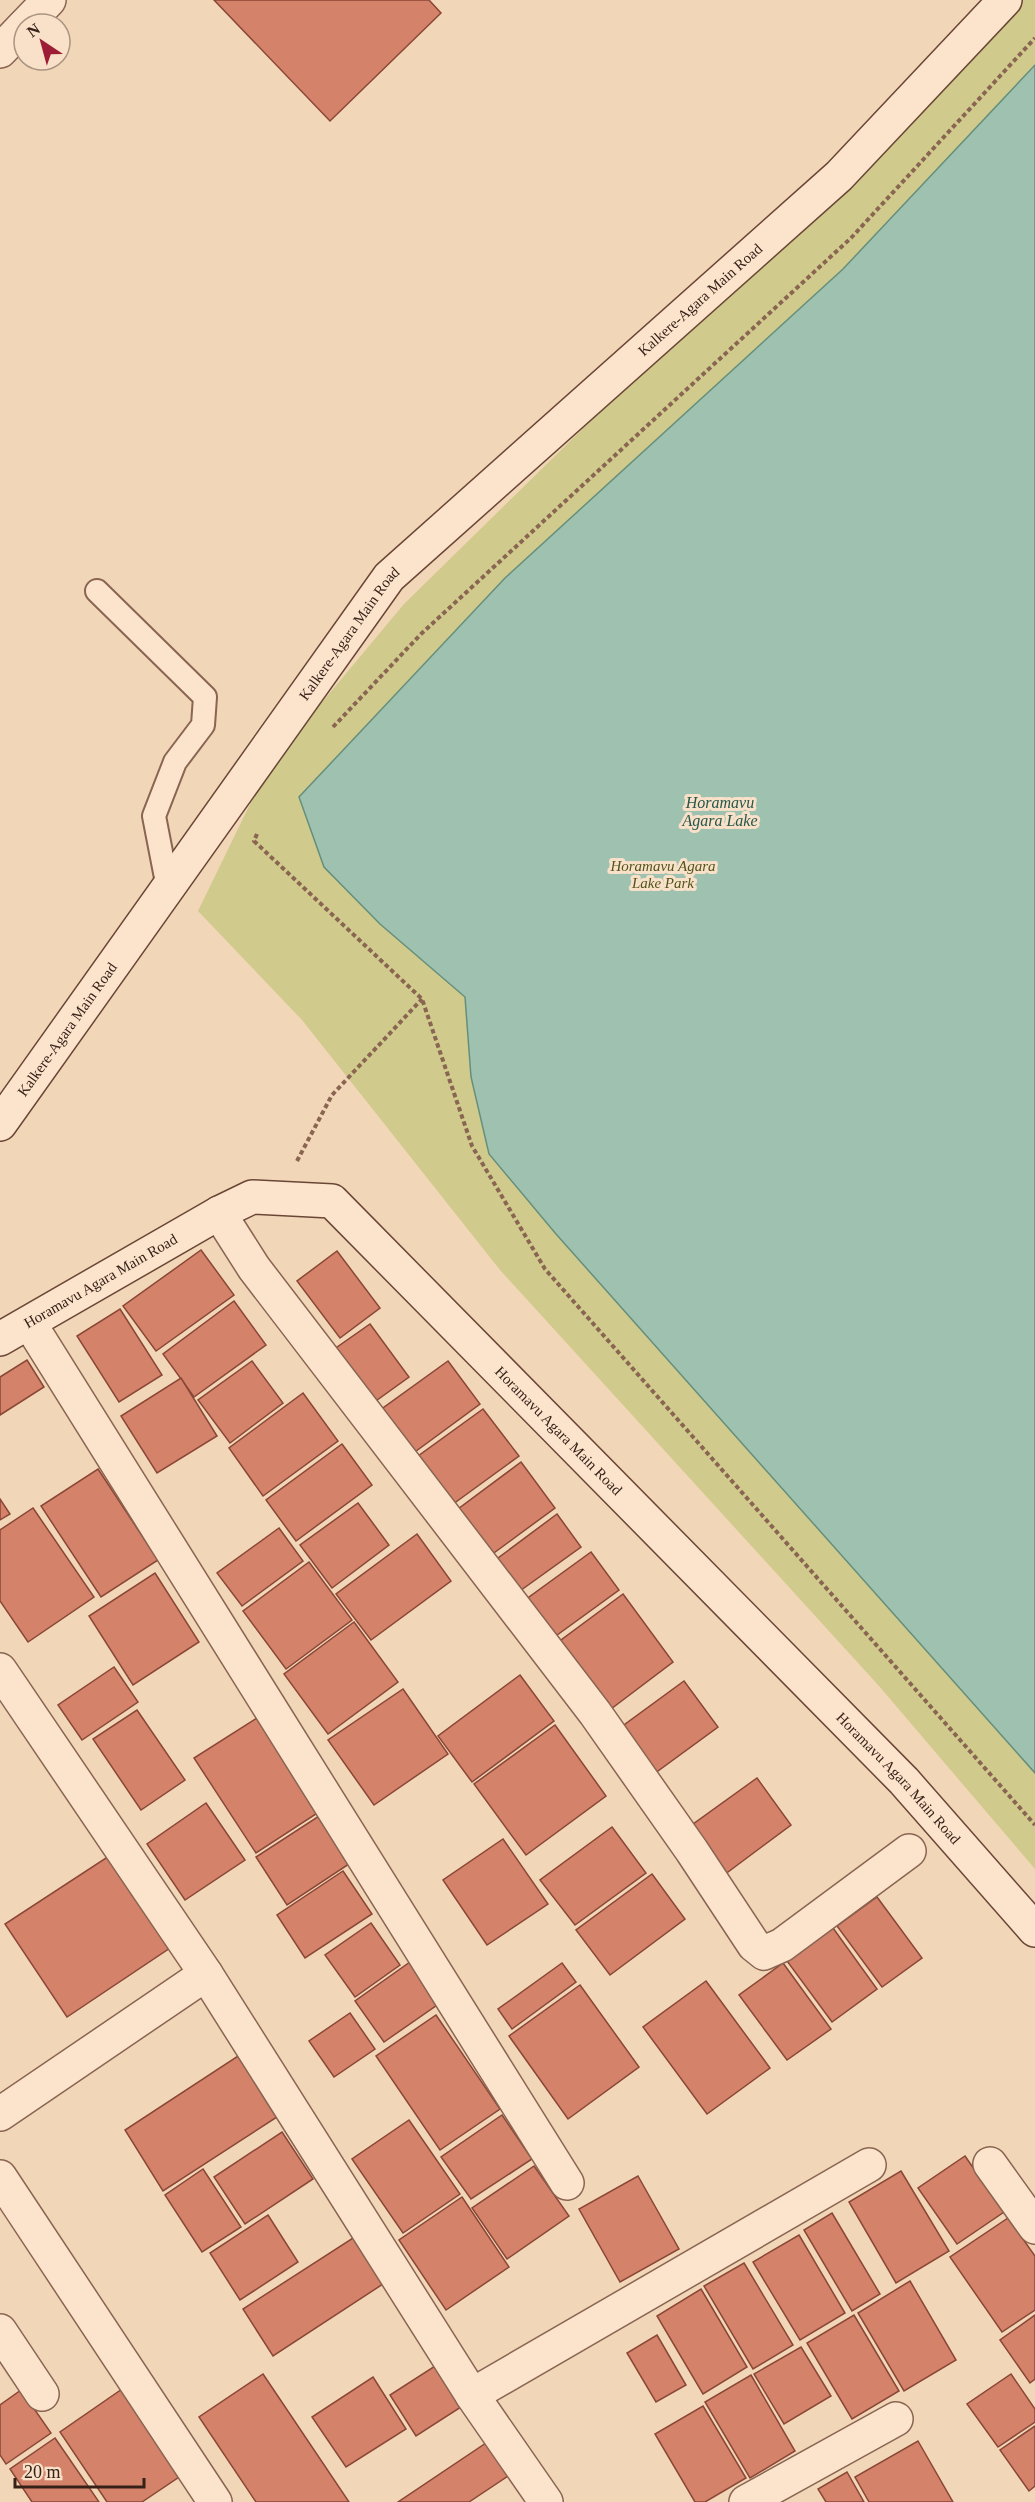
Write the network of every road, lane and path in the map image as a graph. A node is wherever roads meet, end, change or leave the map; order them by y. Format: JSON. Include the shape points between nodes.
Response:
{"nodes":[{"id":1,"x":49,"y":0,"type":"edge"},
{"id":2,"x":1005,"y":0,"type":"edge"},
{"id":3,"x":37,"y":12,"type":"edge"},
{"id":4,"x":1035,"y":38,"type":"edge"},
{"id":5,"x":12,"y":39,"type":"edge"},
{"id":6,"x":0,"y":51,"type":"edge"},
{"id":7,"x":97,"y":591,"type":"dead end"},
{"id":8,"x":327,"y":734,"type":"dead end"},
{"id":9,"x":258,"y":831,"type":"dead end"},
{"id":10,"x":168,"y":888,"type":"junction"},
{"id":11,"x":422,"y":999,"type":"junction"},
{"id":12,"x":0,"y":1124,"type":"edge"},
{"id":13,"x":277,"y":1199,"type":"junction"},
{"id":14,"x":219,"y":1213,"type":"junction"},
{"id":15,"x":30,"y":1324,"type":"junction"},
{"id":16,"x":0,"y":1339,"type":"edge"},
{"id":17,"x":0,"y":1670,"type":"edge"},
{"id":18,"x":1035,"y":1825,"type":"edge"},
{"id":19,"x":909,"y":1851,"type":"dead end"},
{"id":20,"x":1035,"y":1930,"type":"edge"},
{"id":21,"x":206,"y":1974,"type":"junction"},
{"id":22,"x":0,"y":2114,"type":"edge"},
{"id":23,"x":990,"y":2164,"type":"dead end"},
{"id":24,"x":869,"y":2165,"type":"dead end"},
{"id":25,"x":0,"y":2177,"type":"edge"},
{"id":26,"x":567,"y":2183,"type":"dead end"},
{"id":27,"x":1035,"y":2227,"type":"edge"},
{"id":28,"x":0,"y":2331,"type":"edge"},
{"id":29,"x":42,"y":2394,"type":"dead end"},
{"id":30,"x":472,"y":2395,"type":"junction"},
{"id":31,"x":896,"y":2419,"type":"dead end"},
{"id":32,"x":215,"y":2502,"type":"edge"},
{"id":33,"x":546,"y":2502,"type":"edge"},
{"id":34,"x":746,"y":2502,"type":"edge"}],
"edges":[{"from":1,"to":3,"type":"street"},
{"from":2,"to":10,"type":"street","name":"Kalkere-Agara Main Road","via":[[839,176],[389,577]]},
{"from":4,"to":8,"type":"path","via":[[851,238],[421,634]]},
{"from":5,"to":6,"type":"street"},
{"from":7,"to":10,"type":"lane","via":[[205,697],[203,725],[175,762],[154,816]]},
{"from":9,"to":11,"type":"path","via":[[254,841]]},
{"from":10,"to":12,"type":"street","name":"Kalkere-Agara Main Road"},
{"from":11,"to":13,"type":"path","via":[[332,1095]]},
{"from":11,"to":18,"type":"path","via":[[472,1146],[545,1269]]},
{"from":13,"to":14,"type":"street","name":"Horamavu Agara Main Road","via":[[252,1197]]},
{"from":13,"to":20,"type":"street","name":"Horamavu Agara Main Road","via":[[332,1201],[904,1781]]},
{"from":14,"to":15,"type":"street","name":"Horamavu Agara Main Road"},
{"from":14,"to":19,"type":"street","via":[[254,1268],[595,1713],[754,1945],[764,1953],[782,1944]]},
{"from":15,"to":16,"type":"street","name":"Horamavu Agara Main Road"},
{"from":15,"to":26,"type":"street"},
{"from":17,"to":21,"type":"street"},
{"from":21,"to":22,"type":"street"},
{"from":21,"to":30,"type":"street"},
{"from":23,"to":27,"type":"street"},
{"from":24,"to":30,"type":"street"},
{"from":25,"to":32,"type":"street"},
{"from":28,"to":29,"type":"street"},
{"from":30,"to":33,"type":"street"},
{"from":31,"to":34,"type":"street"}]}
